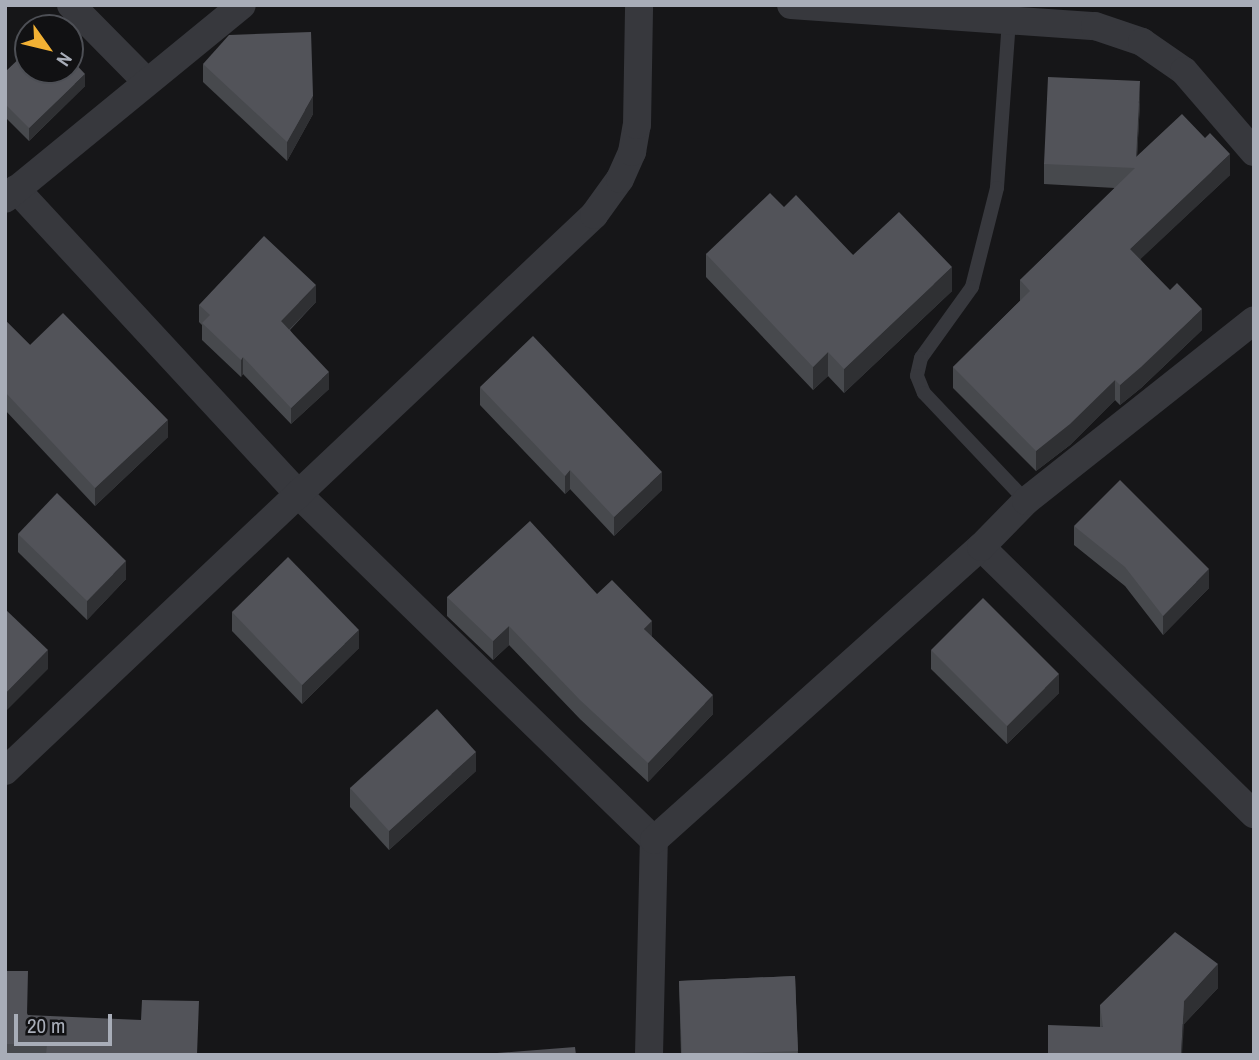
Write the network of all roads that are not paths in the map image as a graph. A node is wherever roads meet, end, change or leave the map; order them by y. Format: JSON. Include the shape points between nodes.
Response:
{"nodes":[{"id":1,"x":71,"y":5,"type":"edge"},
{"id":2,"x":242,"y":5,"type":"edge"},
{"id":3,"x":639,"y":5,"type":"edge"},
{"id":4,"x":791,"y":5,"type":"edge"},
{"id":5,"x":1009,"y":20,"type":"junction"},
{"id":6,"x":146,"y":81,"type":"junction"},
{"id":7,"x":1254,"y":152,"type":"edge"},
{"id":8,"x":10,"y":194,"type":"edge"},
{"id":9,"x":1254,"y":320,"type":"edge"},
{"id":10,"x":298,"y":494,"type":"junction"},
{"id":11,"x":1027,"y":501,"type":"junction"},
{"id":12,"x":981,"y":547,"type":"junction"},
{"id":13,"x":5,"y":771,"type":"edge"},
{"id":14,"x":1254,"y":814,"type":"edge"},
{"id":15,"x":654,"y":840,"type":"junction"},
{"id":16,"x":649,"y":1055,"type":"edge"}],
"edges":[{"from":1,"to":6,"type":"street"},
{"from":2,"to":6,"type":"street"},
{"from":3,"to":10,"type":"street","via":[[637,125],[620,179],[594,215]]},
{"from":4,"to":5,"type":"street"},
{"from":5,"to":7,"type":"street","via":[[1095,26],[1142,42],[1184,71]]},
{"from":5,"to":11,"type":"lane","via":[[997,188],[972,288],[921,358],[917,376],[924,393]]},
{"from":6,"to":8,"type":"street"},
{"from":8,"to":10,"type":"street"},
{"from":9,"to":11,"type":"street"},
{"from":10,"to":13,"type":"street"},
{"from":10,"to":15,"type":"street"},
{"from":11,"to":12,"type":"street"},
{"from":12,"to":14,"type":"street"},
{"from":12,"to":15,"type":"street"},
{"from":15,"to":16,"type":"street"}]}
